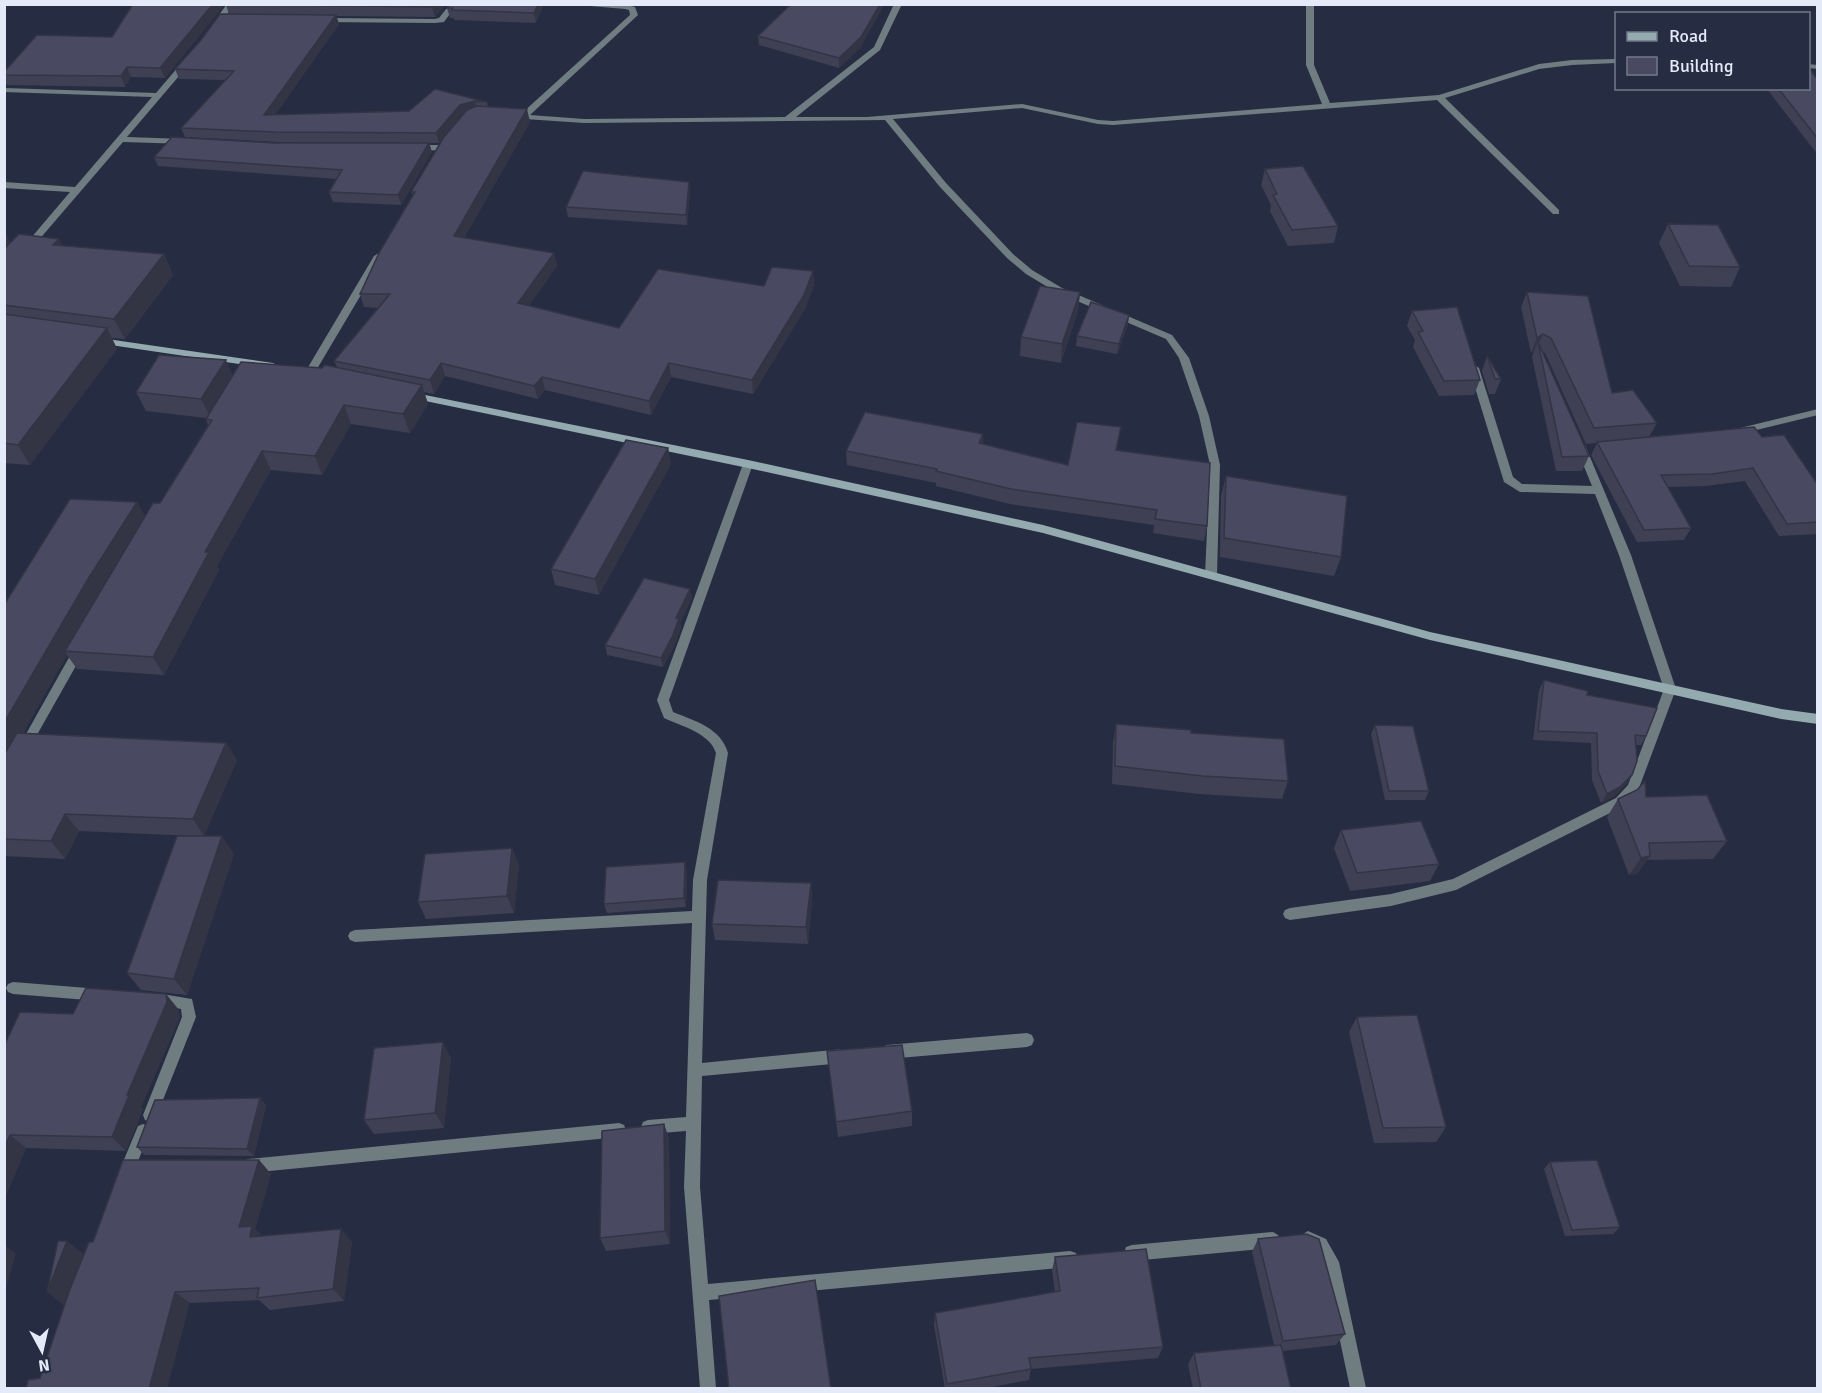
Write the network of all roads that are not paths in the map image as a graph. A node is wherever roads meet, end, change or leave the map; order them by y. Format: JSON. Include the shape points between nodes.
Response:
{"nodes":[{"id":1,"x":231,"y":4,"type":"edge"},
{"id":2,"x":454,"y":4,"type":"edge"},
{"id":3,"x":570,"y":4,"type":"edge"},
{"id":4,"x":898,"y":4,"type":"edge"},
{"id":5,"x":1310,"y":4,"type":"edge"},
{"id":6,"x":220,"y":19,"type":"junction"},
{"id":7,"x":232,"y":19,"type":"edge"},
{"id":8,"x":313,"y":20,"type":"edge"},
{"id":9,"x":207,"y":37,"type":"edge"},
{"id":10,"x":193,"y":55,"type":"edge"},
{"id":11,"x":1615,"y":61,"type":"edge"},
{"id":12,"x":4,"y":90,"type":"edge"},
{"id":13,"x":157,"y":95,"type":"junction"},
{"id":14,"x":1439,"y":97,"type":"junction"},
{"id":15,"x":1327,"y":105,"type":"junction"},
{"id":16,"x":500,"y":116,"type":"edge"},
{"id":17,"x":523,"y":117,"type":"junction"},
{"id":18,"x":888,"y":118,"type":"junction"},
{"id":19,"x":788,"y":119,"type":"junction"},
{"id":20,"x":454,"y":134,"type":"edge"},
{"id":21,"x":119,"y":139,"type":"junction"},
{"id":22,"x":199,"y":143,"type":"edge"},
{"id":23,"x":407,"y":148,"type":"edge"},
{"id":24,"x":442,"y":148,"type":"junction"},
{"id":25,"x":436,"y":159,"type":"edge"},
{"id":26,"x":4,"y":184,"type":"edge"},
{"id":27,"x":75,"y":190,"type":"junction"},
{"id":28,"x":1556,"y":212,"type":"dead end"},
{"id":29,"x":382,"y":252,"type":"edge"},
{"id":30,"x":19,"y":259,"type":"edge"},
{"id":31,"x":87,"y":339,"type":"edge"},
{"id":32,"x":1472,"y":361,"type":"edge"},
{"id":33,"x":303,"y":373,"type":"joint"},
{"id":34,"x":401,"y":393,"type":"edge"},
{"id":35,"x":1818,"y":412,"type":"edge"},
{"id":36,"x":1728,"y":433,"type":"edge"},
{"id":37,"x":1584,"y":447,"type":"edge"},
{"id":38,"x":748,"y":464,"type":"junction"},
{"id":39,"x":1598,"y":490,"type":"junction"},
{"id":40,"x":1211,"y":575,"type":"junction"},
{"id":41,"x":83,"y":642,"type":"edge"},
{"id":42,"x":1670,"y":689,"type":"junction"},
{"id":43,"x":1818,"y":719,"type":"edge"},
{"id":44,"x":21,"y":753,"type":"edge"},
{"id":45,"x":1290,"y":914,"type":"dead end"},
{"id":46,"x":698,"y":917,"type":"junction"},
{"id":47,"x":355,"y":936,"type":"dead end"},
{"id":48,"x":13,"y":988,"type":"dead end"},
{"id":49,"x":121,"y":996,"type":"edge"},
{"id":50,"x":144,"y":998,"type":"edge"},
{"id":51,"x":1028,"y":1040,"type":"dead end"},
{"id":52,"x":695,"y":1070,"type":"junction"},
{"id":53,"x":694,"y":1123,"type":"junction"},
{"id":54,"x":228,"y":1165,"type":"edge"},
{"id":55,"x":122,"y":1185,"type":"edge"},
{"id":56,"x":1111,"y":1255,"type":"edge"},
{"id":57,"x":1088,"y":1257,"type":"edge"},
{"id":58,"x":700,"y":1293,"type":"junction"},
{"id":59,"x":708,"y":1389,"type":"edge"},
{"id":60,"x":1358,"y":1389,"type":"edge"}],
"edges":[{"from":1,"to":6,"type":"street"},
{"from":2,"to":8,"type":"street","via":[[441,20],[435,21]]},
{"from":3,"to":17,"type":"street","via":[[626,7],[634,15]]},
{"from":4,"to":19,"type":"street","via":[[877,48]]},
{"from":5,"to":15,"type":"street","via":[[1310,66]]},
{"from":6,"to":7,"type":"street"},
{"from":6,"to":9,"type":"street"},
{"from":10,"to":13,"type":"street"},
{"from":11,"to":14,"type":"street","via":[[1566,62],[1528,69]]},
{"from":12,"to":13,"type":"street"},
{"from":13,"to":21,"type":"street"},
{"from":14,"to":15,"type":"street"},
{"from":14,"to":28,"type":"street"},
{"from":15,"to":18,"type":"street","via":[[1113,123],[1028,106]]},
{"from":16,"to":17,"type":"street"},
{"from":17,"to":19,"type":"street","via":[[584,121]]},
{"from":18,"to":19,"type":"street"},
{"from":18,"to":40,"type":"street","via":[[944,185],[1029,272],[1059,290],[1169,337],[1178,347],[1213,453]]},
{"from":20,"to":24,"type":"street"},
{"from":21,"to":22,"type":"street"},
{"from":21,"to":27,"type":"street"},
{"from":23,"to":24,"type":"street"},
{"from":24,"to":25,"type":"street"},
{"from":26,"to":27,"type":"street"},
{"from":27,"to":30,"type":"street"},
{"from":29,"to":33,"type":"street"},
{"from":31,"to":33,"type":"main road"},
{"from":32,"to":39,"type":"street","via":[[1512,484],[1520,488]]},
{"from":34,"to":38,"type":"main road"},
{"from":35,"to":36,"type":"street"},
{"from":37,"to":39,"type":"street"},
{"from":38,"to":40,"type":"main road","via":[[1043,529]]},
{"from":38,"to":46,"type":"street","via":[[663,700],[669,715],[714,738],[722,747],[700,880]]},
{"from":39,"to":42,"type":"street","via":[[1625,555]]},
{"from":40,"to":42,"type":"main road","via":[[1430,636]]},
{"from":41,"to":44,"type":"street"},
{"from":42,"to":43,"type":"main road"},
{"from":42,"to":45,"type":"street","via":[[1633,788],[1620,802],[1456,884],[1391,900]]},
{"from":46,"to":47,"type":"street"},
{"from":46,"to":52,"type":"street"},
{"from":48,"to":49,"type":"street"},
{"from":50,"to":55,"type":"street","via":[[187,1003],[189,1017],[135,1164]]},
{"from":51,"to":52,"type":"street"},
{"from":52,"to":53,"type":"street"},
{"from":53,"to":54,"type":"street","via":[[293,1163]]},
{"from":53,"to":58,"type":"street","via":[[692,1187]]},
{"from":56,"to":60,"type":"street","via":[[1299,1237],[1320,1245],[1331,1262]]},
{"from":57,"to":58,"type":"street"},
{"from":58,"to":59,"type":"street"}]}
